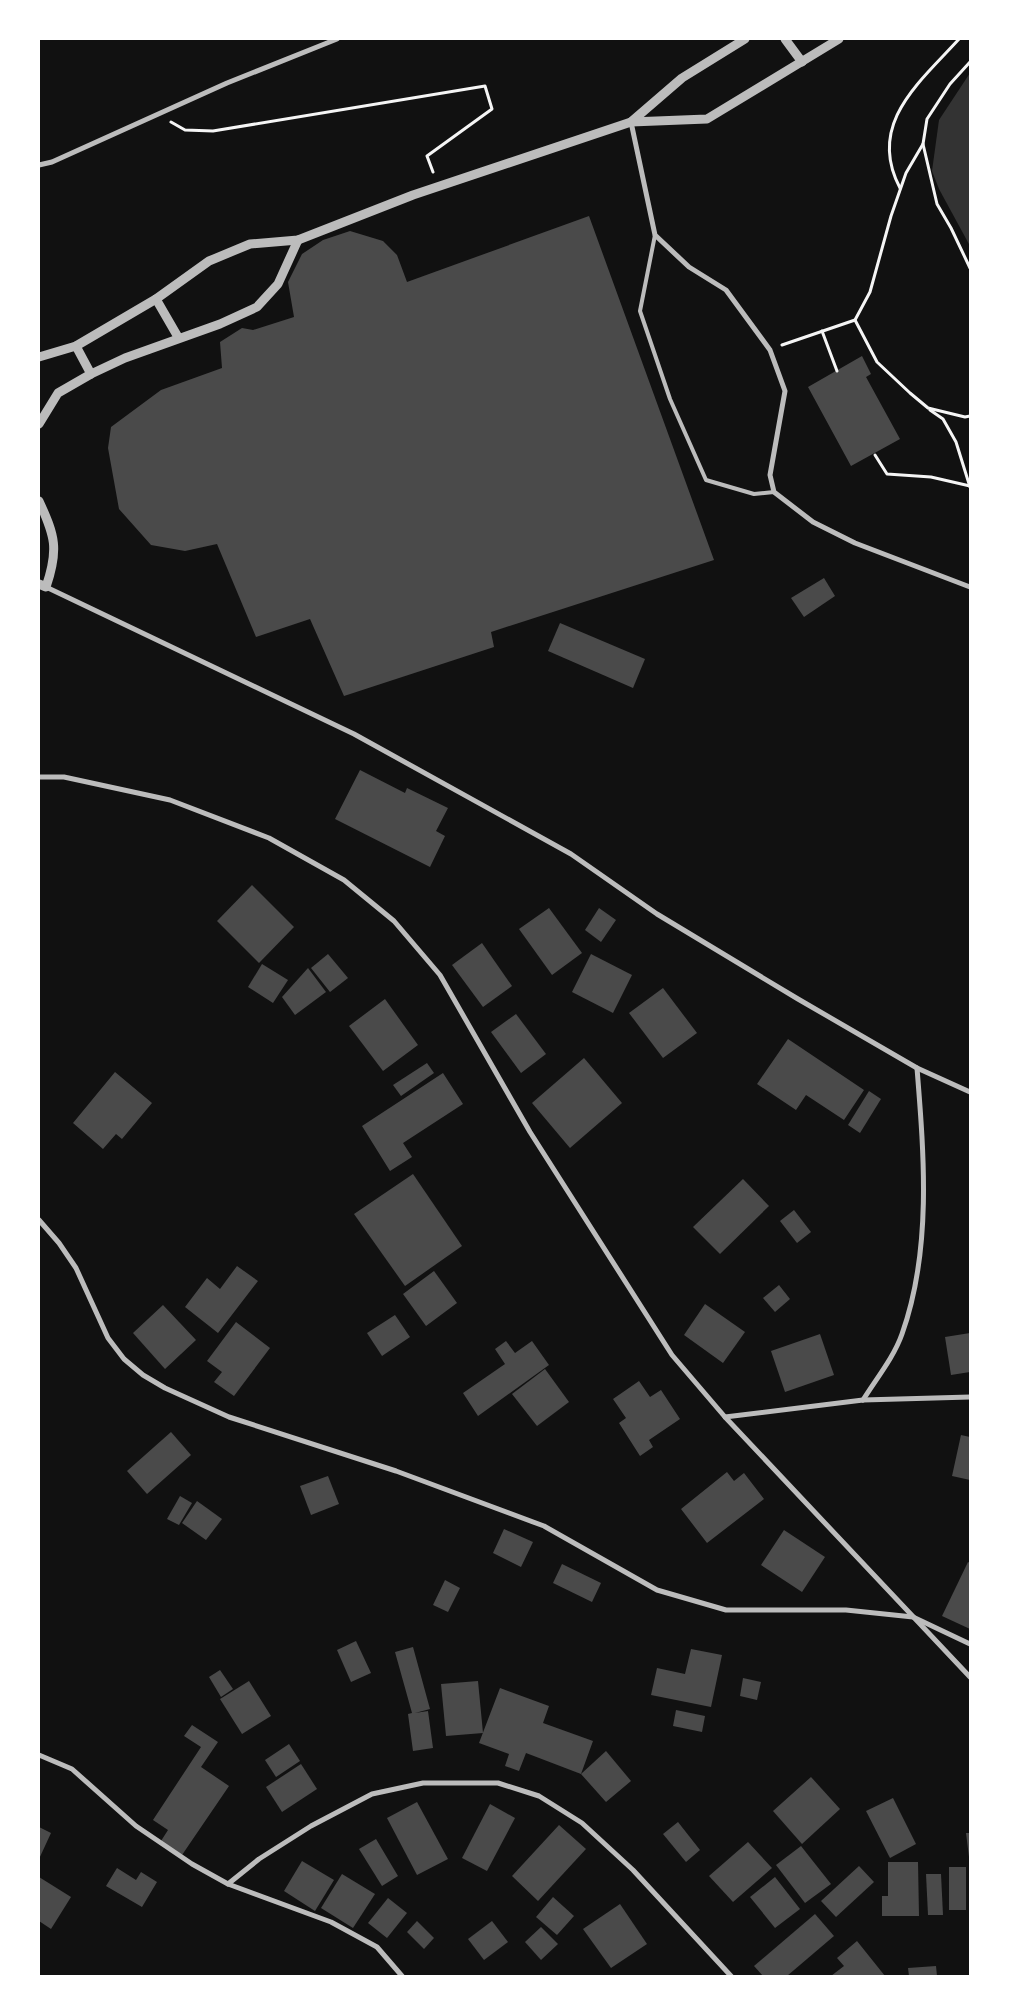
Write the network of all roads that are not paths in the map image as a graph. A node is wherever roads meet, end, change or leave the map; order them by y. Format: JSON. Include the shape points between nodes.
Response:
{"nodes":[{"id":1,"x":337,"y":39,"type":"edge"},
{"id":2,"x":745,"y":39,"type":"edge"},
{"id":3,"x":785,"y":39,"type":"edge"},
{"id":4,"x":839,"y":39,"type":"edge"},
{"id":5,"x":802,"y":62,"type":"junction"},
{"id":6,"x":631,"y":122,"type":"junction"},
{"id":7,"x":39,"y":165,"type":"edge"},
{"id":8,"x":655,"y":235,"type":"junction"},
{"id":9,"x":298,"y":240,"type":"junction"},
{"id":10,"x":156,"y":299,"type":"junction"},
{"id":11,"x":178,"y":337,"type":"junction"},
{"id":12,"x":76,"y":346,"type":"junction"},
{"id":13,"x":39,"y":357,"type":"edge"},
{"id":14,"x":91,"y":374,"type":"junction"},
{"id":15,"x":39,"y":424,"type":"edge"},
{"id":16,"x":774,"y":492,"type":"junction"},
{"id":17,"x":39,"y":500,"type":"edge"},
{"id":18,"x":42,"y":586,"type":"edge"},
{"id":19,"x":970,"y":587,"type":"edge"},
{"id":20,"x":39,"y":776,"type":"edge"},
{"id":21,"x":917,"y":1068,"type":"junction"},
{"id":22,"x":970,"y":1092,"type":"edge"},
{"id":23,"x":39,"y":1220,"type":"edge"},
{"id":24,"x":970,"y":1397,"type":"edge"},
{"id":25,"x":863,"y":1400,"type":"junction"},
{"id":26,"x":725,"y":1417,"type":"junction"},
{"id":27,"x":913,"y":1617,"type":"junction"},
{"id":28,"x":970,"y":1644,"type":"edge"},
{"id":29,"x":970,"y":1677,"type":"edge"},
{"id":30,"x":39,"y":1755,"type":"edge"},
{"id":31,"x":228,"y":1884,"type":"junction"},
{"id":32,"x":402,"y":1976,"type":"edge"},
{"id":33,"x":731,"y":1976,"type":"edge"}],
"edges":[{"from":1,"to":7,"type":"street","via":[[227,82],[52,162]]},
{"from":2,"to":6,"type":"street","via":[[682,78]]},
{"from":3,"to":5,"type":"street"},
{"from":4,"to":5,"type":"street"},
{"from":5,"to":6,"type":"street","via":[[707,119]]},
{"from":6,"to":8,"type":"street"},
{"from":6,"to":9,"type":"street","via":[[439,187]]},
{"from":8,"to":16,"type":"street","via":[[690,267],[726,290],[770,350],[785,391],[770,474]]},
{"from":8,"to":16,"type":"lane","via":[[640,311],[670,399],[706,480],[754,494]]},
{"from":9,"to":10,"type":"street","via":[[250,244],[209,261]]},
{"from":9,"to":11,"type":"street","via":[[278,284],[257,306],[220,324]]},
{"from":10,"to":11,"type":"street"},
{"from":10,"to":12,"type":"street"},
{"from":11,"to":14,"type":"street"},
{"from":12,"to":13,"type":"street"},
{"from":12,"to":14,"type":"street"},
{"from":14,"to":15,"type":"street","via":[[58,393]]},
{"from":16,"to":19,"type":"street","via":[[814,522],[855,543]]},
{"from":17,"to":18,"type":"street","via":[[55,545],[54,564]]},
{"from":18,"to":21,"type":"street","via":[[354,734],[554,844],[657,914]]},
{"from":20,"to":26,"type":"street","via":[[64,777],[170,800],[268,838],[344,880],[394,921],[440,975],[530,1132],[672,1355]]},
{"from":21,"to":22,"type":"street"},
{"from":21,"to":25,"type":"street","via":[[924,1154],[914,1292],[901,1336]]},
{"from":23,"to":27,"type":"street","via":[[76,1268],[104,1331],[124,1359],[165,1388],[229,1417],[396,1470],[544,1526],[657,1590],[726,1610],[846,1610]]},
{"from":24,"to":25,"type":"street"},
{"from":25,"to":26,"type":"street"},
{"from":26,"to":27,"type":"street"},
{"from":27,"to":28,"type":"street"},
{"from":27,"to":29,"type":"street"},
{"from":30,"to":31,"type":"street","via":[[72,1769],[136,1826]]},
{"from":31,"to":32,"type":"street","via":[[331,1922],[377,1947]]},
{"from":31,"to":33,"type":"street","via":[[266,1854],[372,1794],[423,1783],[498,1783],[539,1796],[582,1823],[633,1870]]}]}
